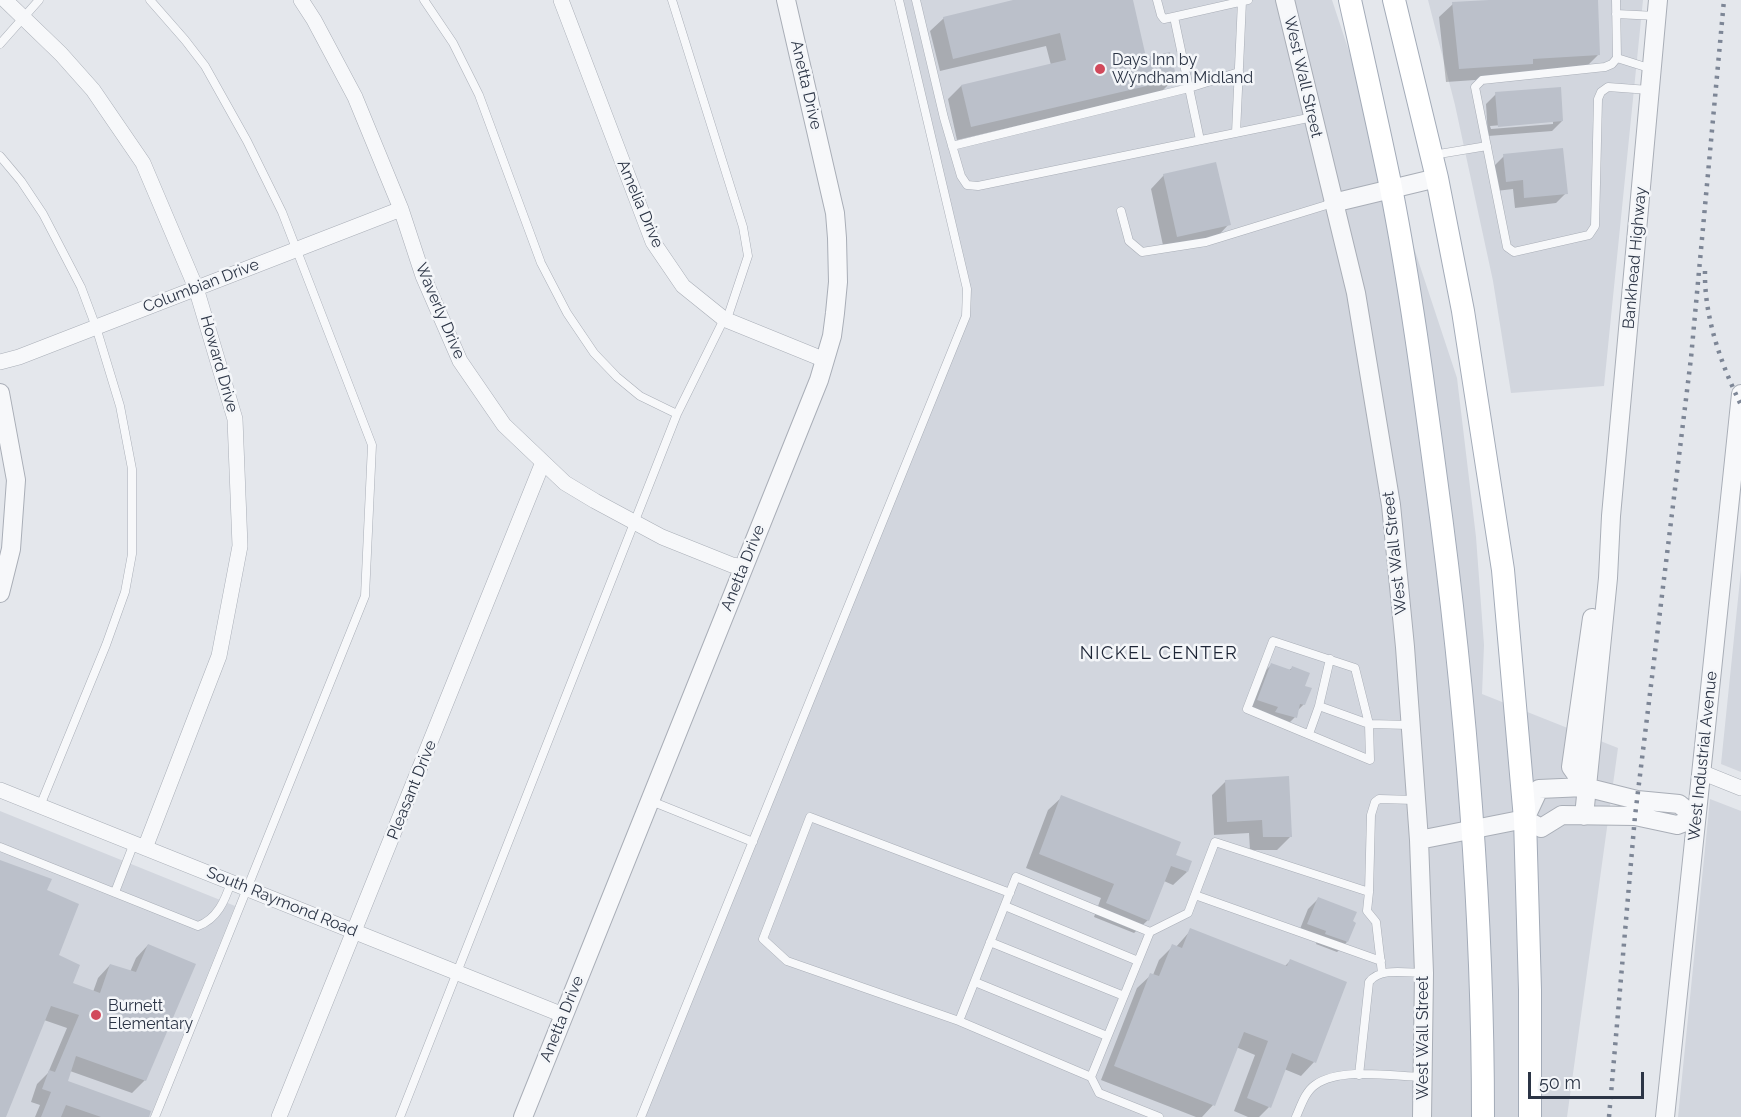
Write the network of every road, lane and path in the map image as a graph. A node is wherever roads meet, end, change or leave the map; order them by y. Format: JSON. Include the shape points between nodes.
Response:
{"nodes":[{"id":1,"x":5,"y":0,"type":"edge"},
{"id":2,"x":39,"y":0,"type":"edge"},
{"id":3,"x":150,"y":0,"type":"edge"},
{"id":4,"x":300,"y":0,"type":"edge"},
{"id":5,"x":424,"y":0,"type":"edge"},
{"id":6,"x":561,"y":0,"type":"edge"},
{"id":7,"x":672,"y":0,"type":"edge"},
{"id":8,"x":786,"y":0,"type":"edge"},
{"id":9,"x":898,"y":0,"type":"edge"},
{"id":10,"x":916,"y":0,"type":"edge"},
{"id":11,"x":1157,"y":0,"type":"edge"},
{"id":12,"x":1285,"y":0,"type":"edge"},
{"id":13,"x":1350,"y":0,"type":"edge"},
{"id":14,"x":1394,"y":0,"type":"edge"},
{"id":15,"x":1616,"y":0,"type":"edge"},
{"id":16,"x":1245,"y":1,"type":"edge"},
{"id":17,"x":1657,"y":8,"type":"edge"},
{"id":18,"x":1616,"y":14,"type":"junction"},
{"id":19,"x":23,"y":17,"type":"junction"},
{"id":20,"x":1174,"y":17,"type":"junction"},
{"id":21,"x":0,"y":44,"type":"edge"},
{"id":22,"x":1617,"y":58,"type":"junction"},
{"id":23,"x":1652,"y":69,"type":"junction"},
{"id":24,"x":1239,"y":72,"type":"junction"},
{"id":25,"x":1189,"y":88,"type":"junction"},
{"id":26,"x":1650,"y":90,"type":"junction"},
{"id":27,"x":1313,"y":117,"type":"junction"},
{"id":28,"x":1236,"y":133,"type":"junction"},
{"id":29,"x":1200,"y":140,"type":"junction"},
{"id":30,"x":952,"y":146,"type":"junction"},
{"id":31,"x":1487,"y":146,"type":"junction"},
{"id":32,"x":1432,"y":155,"type":"junction"},
{"id":33,"x":0,"y":156,"type":"edge"},
{"id":34,"x":1437,"y":178,"type":"junction"},
{"id":35,"x":1391,"y":189,"type":"junction"},
{"id":36,"x":1333,"y":203,"type":"junction"},
{"id":37,"x":401,"y":209,"type":"junction"},
{"id":38,"x":1121,"y":211,"type":"dead end"},
{"id":39,"x":296,"y":250,"type":"junction"},
{"id":40,"x":196,"y":288,"type":"junction"},
{"id":41,"x":725,"y":319,"type":"junction"},
{"id":42,"x":96,"y":327,"type":"junction"},
{"id":43,"x":825,"y":360,"type":"junction"},
{"id":44,"x":0,"y":362,"type":"edge"},
{"id":45,"x":0,"y":393,"type":"edge"},
{"id":46,"x":1741,"y":394,"type":"edge"},
{"id":47,"x":677,"y":414,"type":"junction"},
{"id":48,"x":543,"y":462,"type":"junction"},
{"id":49,"x":634,"y":522,"type":"junction"},
{"id":50,"x":744,"y":567,"type":"junction"},
{"id":51,"x":0,"y":593,"type":"edge"},
{"id":52,"x":1330,"y":659,"type":"junction"},
{"id":53,"x":1319,"y":706,"type":"junction"},
{"id":54,"x":1368,"y":724,"type":"junction"},
{"id":55,"x":1411,"y":725,"type":"junction"},
{"id":56,"x":1309,"y":734,"type":"junction"},
{"id":57,"x":1701,"y":772,"type":"junction"},
{"id":58,"x":1585,"y":787,"type":"junction"},
{"id":59,"x":1741,"y":788,"type":"edge"},
{"id":60,"x":0,"y":790,"type":"edge"},
{"id":61,"x":1416,"y":800,"type":"junction"},
{"id":62,"x":650,"y":801,"type":"junction"},
{"id":63,"x":40,"y":806,"type":"junction"},
{"id":64,"x":1584,"y":816,"type":"junction"},
{"id":65,"x":1696,"y":818,"type":"junction"},
{"id":66,"x":1524,"y":819,"type":"junction"},
{"id":67,"x":1474,"y":829,"type":"junction"},
{"id":68,"x":1419,"y":840,"type":"junction"},
{"id":69,"x":753,"y":842,"type":"junction"},
{"id":70,"x":140,"y":846,"type":"junction"},
{"id":71,"x":0,"y":847,"type":"edge"},
{"id":72,"x":231,"y":882,"type":"junction"},
{"id":73,"x":248,"y":889,"type":"junction"},
{"id":74,"x":115,"y":892,"type":"junction"},
{"id":75,"x":1369,"y":892,"type":"junction"},
{"id":76,"x":1010,"y":893,"type":"junction"},
{"id":77,"x":1195,"y":895,"type":"junction"},
{"id":78,"x":1005,"y":906,"type":"junction"},
{"id":79,"x":355,"y":931,"type":"junction"},
{"id":80,"x":1150,"y":932,"type":"junction"},
{"id":81,"x":990,"y":942,"type":"junction"},
{"id":82,"x":1138,"y":961,"type":"junction"},
{"id":83,"x":1381,"y":961,"type":"junction"},
{"id":84,"x":457,"y":972,"type":"junction"},
{"id":85,"x":1382,"y":973,"type":"junction"},
{"id":86,"x":1424,"y":973,"type":"junction"},
{"id":87,"x":975,"y":982,"type":"junction"},
{"id":88,"x":1124,"y":996,"type":"junction"},
{"id":89,"x":564,"y":1015,"type":"junction"},
{"id":90,"x":959,"y":1021,"type":"junction"},
{"id":91,"x":1107,"y":1036,"type":"junction"},
{"id":92,"x":1359,"y":1075,"type":"junction"},
{"id":93,"x":1091,"y":1077,"type":"junction"},
{"id":94,"x":1423,"y":1077,"type":"junction"},
{"id":95,"x":155,"y":1117,"type":"edge"},
{"id":96,"x":279,"y":1117,"type":"edge"},
{"id":97,"x":399,"y":1117,"type":"edge"},
{"id":98,"x":523,"y":1117,"type":"edge"},
{"id":99,"x":641,"y":1117,"type":"edge"},
{"id":100,"x":1159,"y":1117,"type":"edge"},
{"id":101,"x":1296,"y":1117,"type":"edge"},
{"id":102,"x":1422,"y":1117,"type":"edge"},
{"id":103,"x":1483,"y":1117,"type":"edge"},
{"id":104,"x":1530,"y":1117,"type":"edge"},
{"id":105,"x":1665,"y":1117,"type":"edge"}],
"edges":[{"from":1,"to":19,"type":"street","name":"Howard Drive"},
{"from":2,"to":19,"type":"lane"},
{"from":3,"to":39,"type":"lane","via":[[205,66],[247,141]]},
{"from":4,"to":37,"type":"street","name":"Waverly Drive","via":[[355,97]]},
{"from":5,"to":47,"type":"lane","via":[[453,43],[479,95],[541,263],[567,313],[594,353],[617,377],[640,396]]},
{"from":6,"to":41,"type":"street","name":"Amelia Drive","via":[[653,242],[682,286]]},
{"from":7,"to":41,"type":"lane","via":[[743,227],[748,256]]},
{"from":8,"to":43,"type":"street","name":"Anetta Drive","via":[[835,213],[838,288]]},
{"from":9,"to":69,"type":"lane","via":[[967,289],[966,316]]},
{"from":10,"to":30,"type":"lane"},
{"from":11,"to":20,"type":"lane","via":[[1161,15]]},
{"from":12,"to":27,"type":"street","name":"West Wall Street"},
{"from":13,"to":35,"type":"main road"},
{"from":14,"to":32,"type":"main road"},
{"from":15,"to":18,"type":"lane"},
{"from":16,"to":20,"type":"lane"},
{"from":16,"to":24,"type":"lane"},
{"from":17,"to":18,"type":"lane"},
{"from":17,"to":23,"type":"street","name":"Bankhead Highway"},
{"from":18,"to":22,"type":"lane"},
{"from":19,"to":21,"type":"lane"},
{"from":19,"to":40,"type":"street","name":"Howard Drive","via":[[93,90],[143,163]]},
{"from":20,"to":25,"type":"lane"},
{"from":22,"to":23,"type":"lane"},
{"from":22,"to":31,"type":"lane","via":[[1605,67],[1482,80],[1475,87]]},
{"from":23,"to":26,"type":"street","name":"Bankhead Highway"},
{"from":24,"to":25,"type":"lane"},
{"from":24,"to":28,"type":"lane"},
{"from":25,"to":29,"type":"lane"},
{"from":25,"to":30,"type":"lane"},
{"from":26,"to":31,"type":"lane","via":[[1608,87],[1598,99],[1594,226],[1589,235],[1514,252],[1507,247]]},
{"from":26,"to":58,"type":"street","name":"Bankhead Highway","via":[[1608,578]]},
{"from":27,"to":28,"type":"lane"},
{"from":27,"to":36,"type":"street","name":"West Wall Street"},
{"from":28,"to":29,"type":"lane"},
{"from":29,"to":30,"type":"lane","via":[[978,186],[967,185],[961,177]]},
{"from":31,"to":32,"type":"lane"},
{"from":32,"to":34,"type":"main road"},
{"from":33,"to":42,"type":"lane","via":[[44,214],[81,287]]},
{"from":34,"to":35,"type":"street"},
{"from":34,"to":66,"type":"main road","via":[[1463,311],[1503,570]]},
{"from":35,"to":36,"type":"street"},
{"from":35,"to":67,"type":"main road","via":[[1418,348],[1449,578]]},
{"from":36,"to":38,"type":"lane","via":[[1206,242],[1143,252],[1128,241]]},
{"from":36,"to":55,"type":"street","name":"West Wall Street","via":[[1356,293],[1391,505]]},
{"from":37,"to":39,"type":"street","name":"Columbian Drive"},
{"from":37,"to":48,"type":"street","name":"Waverly Drive","via":[[423,276],[460,360],[504,425]]},
{"from":39,"to":40,"type":"street","name":"Columbian Drive"},
{"from":39,"to":73,"type":"lane","via":[[372,445],[365,596]]},
{"from":40,"to":42,"type":"street","name":"Columbian Drive"},
{"from":40,"to":70,"type":"street","name":"Howard Drive","via":[[235,419],[240,546],[219,656]]},
{"from":41,"to":43,"type":"street","name":"Amelia Drive"},
{"from":41,"to":47,"type":"lane"},
{"from":42,"to":44,"type":"street","name":"Columbian Drive"},
{"from":42,"to":63,"type":"lane","via":[[120,406],[132,469],[132,554],[125,592],[106,645]]},
{"from":43,"to":50,"type":"street","name":"Anetta Drive"},
{"from":45,"to":51,"type":"street","via":[[16,480],[11,549]]},
{"from":46,"to":57,"type":"street","name":"West Industrial Avenue"},
{"from":47,"to":49,"type":"lane"},
{"from":48,"to":49,"type":"street","name":"Waverly Drive","via":[[565,483]]},
{"from":48,"to":79,"type":"street","name":"Pleasant Drive"},
{"from":49,"to":50,"type":"street","name":"Waverly Drive","via":[[662,537]]},
{"from":49,"to":84,"type":"lane"},
{"from":50,"to":62,"type":"street","name":"Anetta Drive"},
{"from":52,"to":53,"type":"lane"},
{"from":52,"to":54,"type":"lane","via":[[1355,668]]},
{"from":52,"to":56,"type":"lane","via":[[1273,641],[1248,709]]},
{"from":53,"to":54,"type":"lane"},
{"from":53,"to":56,"type":"lane"},
{"from":54,"to":55,"type":"lane"},
{"from":54,"to":56,"type":"lane","via":[[1370,760]]},
{"from":55,"to":61,"type":"street","name":"West Wall Street"},
{"from":57,"to":59,"type":"street"},
{"from":57,"to":65,"type":"street","name":"West Industrial Avenue"},
{"from":58,"to":64,"type":"street","name":"Bankhead Highway"},
{"from":58,"to":65,"type":"street","via":[[1637,800],[1679,804]]},
{"from":58,"to":66,"type":"street","via":[[1539,789]]},
{"from":60,"to":63,"type":"street","name":"South Raymond Road"},
{"from":61,"to":68,"type":"street","name":"West Wall Street"},
{"from":61,"to":75,"type":"lane","via":[[1375,802],[1371,815]]},
{"from":62,"to":69,"type":"lane"},
{"from":62,"to":89,"type":"street","name":"Anetta Drive"},
{"from":63,"to":70,"type":"street","name":"South Raymond Road"},
{"from":64,"to":65,"type":"street","via":[[1635,816],[1677,825]]},
{"from":64,"to":66,"type":"street","via":[[1562,815],[1540,828]]},
{"from":65,"to":105,"type":"street","name":"West Industrial Avenue"},
{"from":66,"to":67,"type":"street"},
{"from":66,"to":104,"type":"main road"},
{"from":67,"to":68,"type":"street"},
{"from":67,"to":103,"type":"main road"},
{"from":68,"to":86,"type":"street","name":"West Wall Street"},
{"from":69,"to":99,"type":"lane"},
{"from":70,"to":72,"type":"street","name":"South Raymond Road"},
{"from":70,"to":74,"type":"lane"},
{"from":71,"to":74,"type":"lane"},
{"from":72,"to":73,"type":"street","name":"South Raymond Road"},
{"from":72,"to":74,"type":"lane","via":[[211,922],[198,926]]},
{"from":73,"to":79,"type":"street","name":"South Raymond Road"},
{"from":73,"to":95,"type":"lane"},
{"from":75,"to":77,"type":"lane","via":[[1215,842]]},
{"from":75,"to":83,"type":"lane","via":[[1367,911],[1376,922]]},
{"from":76,"to":78,"type":"lane"},
{"from":76,"to":80,"type":"lane","via":[[1016,877]]},
{"from":76,"to":90,"type":"lane","via":[[810,817],[763,939],[786,961]]},
{"from":77,"to":80,"type":"lane","via":[[1188,913]]},
{"from":77,"to":83,"type":"lane"},
{"from":78,"to":81,"type":"lane"},
{"from":78,"to":82,"type":"lane"},
{"from":79,"to":84,"type":"street","name":"South Raymond Road"},
{"from":79,"to":96,"type":"street","name":"Pleasant Drive"},
{"from":80,"to":82,"type":"lane"},
{"from":81,"to":87,"type":"lane"},
{"from":81,"to":88,"type":"lane"},
{"from":82,"to":88,"type":"lane"},
{"from":83,"to":85,"type":"lane"},
{"from":84,"to":89,"type":"street","name":"South Raymond Road"},
{"from":84,"to":97,"type":"lane"},
{"from":85,"to":86,"type":"lane"},
{"from":85,"to":92,"type":"lane","via":[[1369,982]]},
{"from":86,"to":94,"type":"street","name":"West Wall Street"},
{"from":87,"to":90,"type":"lane"},
{"from":87,"to":91,"type":"lane"},
{"from":88,"to":91,"type":"lane"},
{"from":89,"to":98,"type":"street","name":"Anetta Drive"},
{"from":90,"to":93,"type":"lane"},
{"from":91,"to":93,"type":"lane"},
{"from":92,"to":94,"type":"lane"},
{"from":92,"to":101,"type":"lane","via":[[1327,1079],[1313,1086]]},
{"from":93,"to":100,"type":"lane","via":[[1099,1093]]},
{"from":94,"to":102,"type":"street","name":"West Wall Street"}]}
